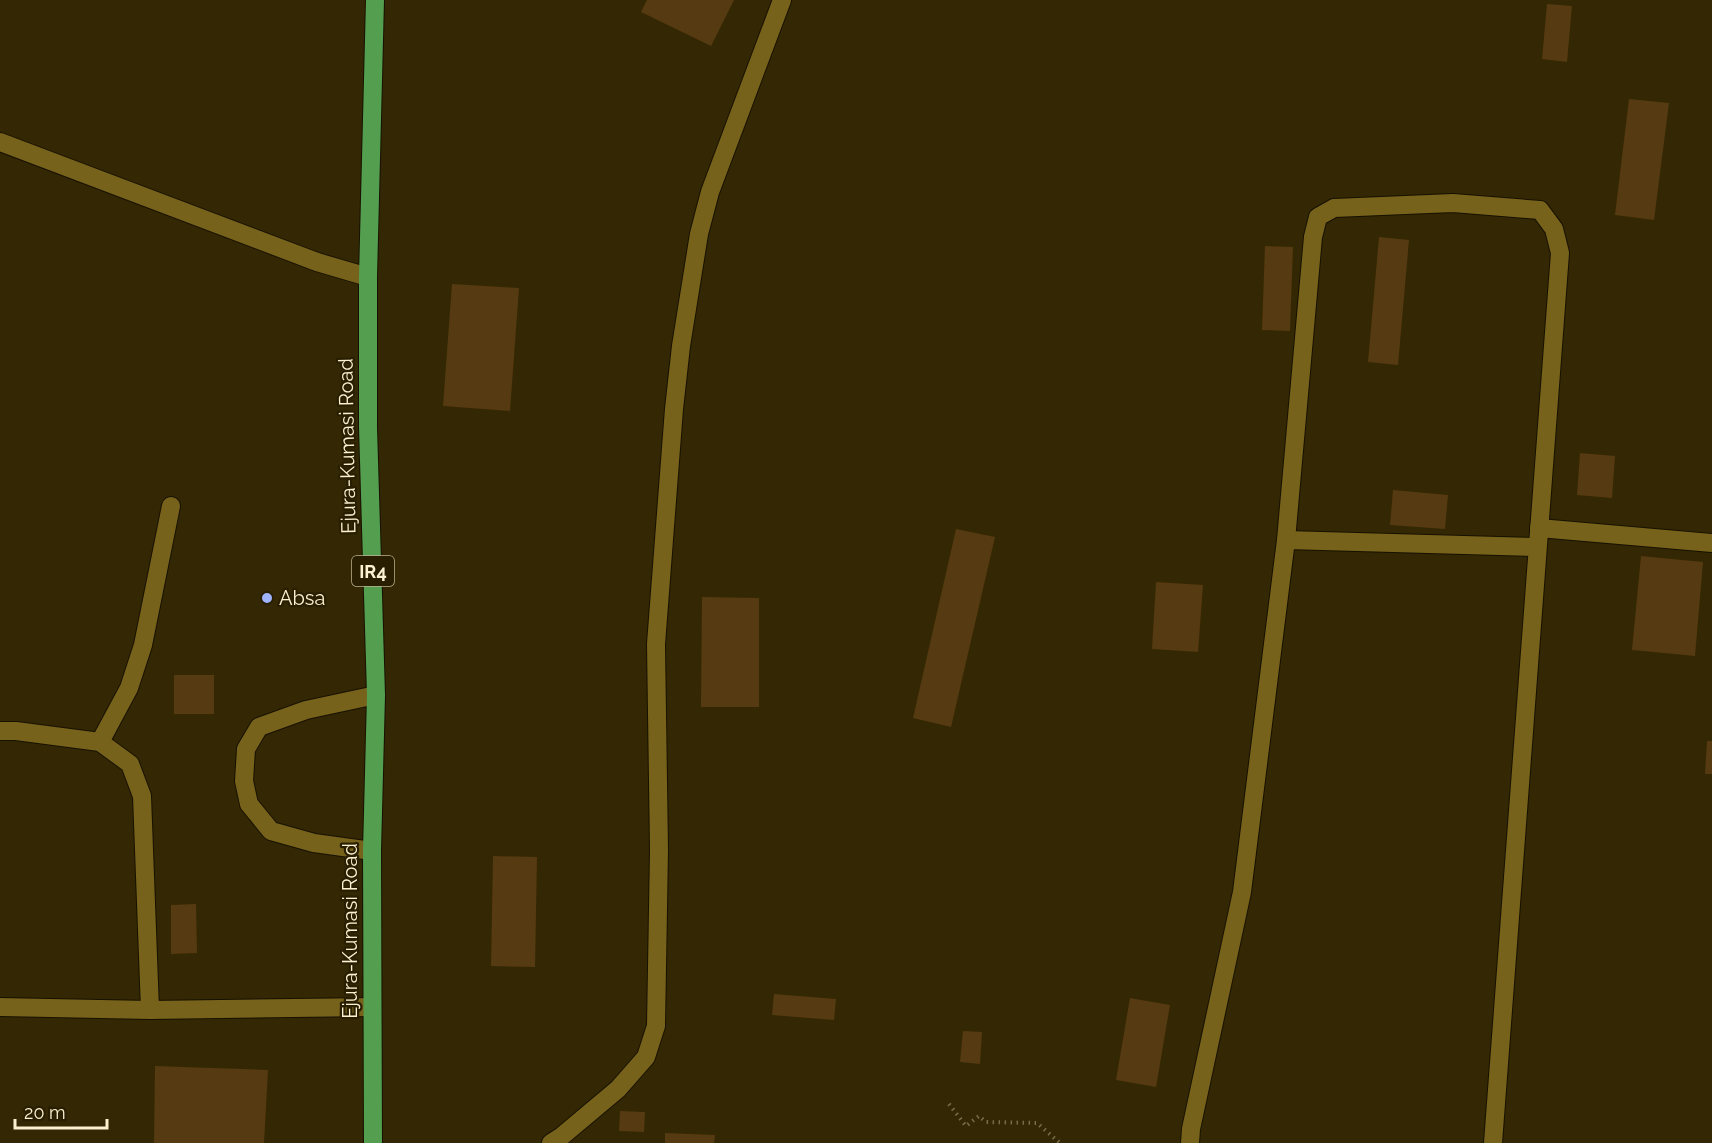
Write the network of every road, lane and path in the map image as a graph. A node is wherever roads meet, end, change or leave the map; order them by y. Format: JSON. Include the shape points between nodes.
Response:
{"nodes":[{"id":1,"x":375,"y":0,"type":"edge"},
{"id":2,"x":782,"y":0,"type":"edge"},
{"id":3,"x":0,"y":142,"type":"edge"},
{"id":4,"x":368,"y":277,"type":"junction"},
{"id":5,"x":171,"y":506,"type":"dead end"},
{"id":6,"x":1539,"y":528,"type":"junction"},
{"id":7,"x":1286,"y":540,"type":"junction"},
{"id":8,"x":1712,"y":543,"type":"edge"},
{"id":9,"x":1538,"y":547,"type":"junction"},
{"id":10,"x":376,"y":695,"type":"junction"},
{"id":11,"x":0,"y":731,"type":"edge"},
{"id":12,"x":100,"y":742,"type":"junction"},
{"id":13,"x":372,"y":851,"type":"junction"},
{"id":14,"x":0,"y":1007,"type":"edge"},
{"id":15,"x":372,"y":1007,"type":"junction"},
{"id":16,"x":150,"y":1010,"type":"junction"},
{"id":17,"x":949,"y":1104,"type":"dead end"},
{"id":18,"x":373,"y":1143,"type":"edge"},
{"id":19,"x":551,"y":1143,"type":"edge"},
{"id":20,"x":1060,"y":1143,"type":"edge"},
{"id":21,"x":1190,"y":1143,"type":"edge"},
{"id":22,"x":1492,"y":1143,"type":"edge"}],
"edges":[{"from":1,"to":4,"type":"main road","name":"Ejura-Kumasi Road","number":"IR4"},
{"from":2,"to":19,"type":"street","via":[[710,192],[699,234],[681,346],[656,644],[656,1026],[646,1057],[618,1089]]},
{"from":3,"to":4,"type":"street","via":[[317,262]]},
{"from":4,"to":10,"type":"main road","name":"Ejura-Kumasi Road","number":"IR4"},
{"from":5,"to":12,"type":"street","via":[[143,645],[129,688]]},
{"from":6,"to":7,"type":"street","via":[[1560,253],[1554,229],[1540,210],[1526,208],[1453,203],[1334,208],[1318,217],[1313,237]]},
{"from":6,"to":8,"type":"street"},
{"from":6,"to":9,"type":"street"},
{"from":7,"to":9,"type":"street"},
{"from":7,"to":21,"type":"street","via":[[1242,892]]},
{"from":9,"to":22,"type":"street"},
{"from":10,"to":13,"type":"main road","name":"Ejura-Kumasi Road","number":"IR4"},
{"from":10,"to":13,"type":"street","via":[[306,710],[259,727],[246,749],[244,781],[249,804],[271,831],[314,843]]},
{"from":11,"to":12,"type":"street"},
{"from":12,"to":16,"type":"street","via":[[130,764],[142,796]]},
{"from":13,"to":15,"type":"main road","name":"Ejura-Kumasi Road","number":"IR4"},
{"from":14,"to":16,"type":"street"},
{"from":15,"to":16,"type":"street"},
{"from":15,"to":18,"type":"main road","name":"Ejura-Kumasi Road","number":"IR4"},
{"from":17,"to":20,"type":"path","via":[[966,1126],[978,1116],[986,1122],[1037,1123]]}]}
